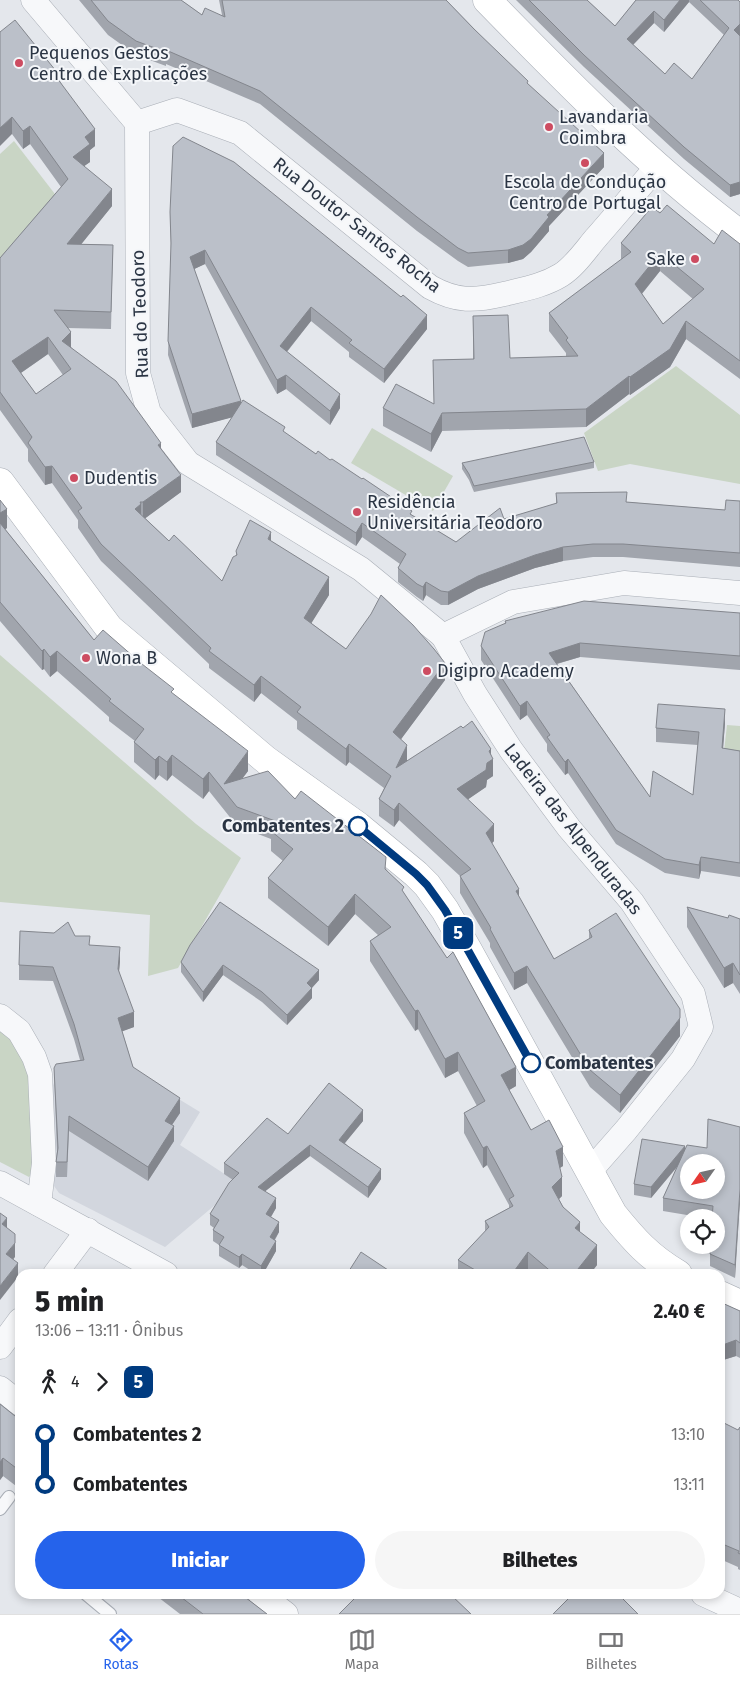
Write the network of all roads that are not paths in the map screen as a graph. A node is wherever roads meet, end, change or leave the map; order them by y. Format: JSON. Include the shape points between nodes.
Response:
{"nodes":[{"id":1,"x":34,"y":0,"type":"edge"},
{"id":2,"x":487,"y":0,"type":"edge"},
{"id":3,"x":137,"y":123,"type":"junction"},
{"id":4,"x":657,"y":167,"type":"junction"},
{"id":5,"x":737,"y":226,"type":"edge"},
{"id":6,"x":0,"y":482,"type":"edge"},
{"id":7,"x":740,"y":593,"type":"edge"},
{"id":8,"x":443,"y":636,"type":"junction"},
{"id":9,"x":0,"y":1016,"type":"edge"},
{"id":10,"x":590,"y":1171,"type":"junction"},
{"id":11,"x":0,"y":1183,"type":"edge"},
{"id":12,"x":39,"y":1204,"type":"junction"},
{"id":13,"x":88,"y":1230,"type":"junction"},
{"id":14,"x":59,"y":1269,"type":"edge"},
{"id":15,"x":157,"y":1269,"type":"edge"},
{"id":16,"x":669,"y":1269,"type":"edge"},
{"id":17,"x":725,"y":1297,"type":"edge"},
{"id":18,"x":740,"y":1304,"type":"edge"},
{"id":19,"x":15,"y":1327,"type":"edge"},
{"id":20,"x":0,"y":1347,"type":"edge"},
{"id":21,"x":0,"y":1388,"type":"edge"},
{"id":22,"x":15,"y":1400,"type":"edge"},
{"id":23,"x":9,"y":1498,"type":"dead end"},
{"id":24,"x":0,"y":1509,"type":"edge"},
{"id":25,"x":91,"y":1599,"type":"edge"},
{"id":26,"x":266,"y":1599,"type":"edge"},
{"id":27,"x":714,"y":1599,"type":"edge"},
{"id":28,"x":740,"y":1611,"type":"edge"},
{"id":29,"x":104,"y":1612,"type":"edge"},
{"id":30,"x":286,"y":1614,"type":"edge"}],
"edges":[{"from":1,"to":3,"type":"street"},
{"from":2,"to":4,"type":"main road"},
{"from":3,"to":4,"type":"street","name":"Rua Doutor Santos Rocha","via":[[177,110],[240,133],[430,287],[464,299],[492,297],[542,285],[563,274]]},
{"from":3,"to":8,"type":"street","name":"Rua do Teodoro","via":[[138,373],[149,413],[188,463],[361,569]]},
{"from":4,"to":5,"type":"main road"},
{"from":6,"to":10,"type":"main road","via":[[109,628],[266,760],[358,826],[427,885],[469,952]]},
{"from":7,"to":8,"type":"street","via":[[624,584],[513,602]]},
{"from":8,"to":10,"type":"street","name":"Ladeira das Alpenduradas","via":[[511,750],[569,828],[632,902],[692,994],[701,1027],[683,1059]]},
{"from":9,"to":12,"type":"street","via":[[20,1031],[40,1074],[44,1163]]},
{"from":10,"to":16,"type":"main road","via":[[613,1214],[634,1240]]},
{"from":11,"to":12,"type":"street"},
{"from":12,"to":13,"type":"street"},
{"from":13,"to":14,"type":"street"},
{"from":13,"to":15,"type":"street"},
{"from":17,"to":18,"type":"main road"},
{"from":19,"to":20,"type":"street"},
{"from":21,"to":22,"type":"street"},
{"from":23,"to":24,"type":"lane"},
{"from":25,"to":29,"type":"lane"},
{"from":26,"to":30,"type":"street"},
{"from":27,"to":28,"type":"street"}]}
